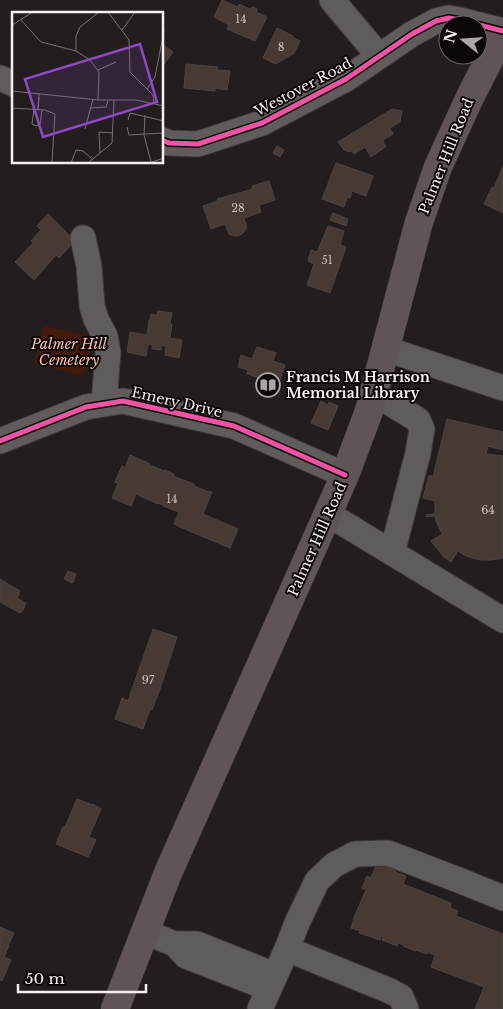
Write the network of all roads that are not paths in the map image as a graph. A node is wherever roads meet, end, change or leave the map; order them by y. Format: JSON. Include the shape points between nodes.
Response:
{"nodes":[{"id":1,"x":332,"y":0,"type":"edge"},
{"id":2,"x":503,"y":32,"type":"edge"},
{"id":3,"x":379,"y":56,"type":"junction"},
{"id":4,"x":0,"y":78,"type":"edge"},
{"id":5,"x":12,"y":83,"type":"edge"},
{"id":6,"x":164,"y":141,"type":"edge"},
{"id":7,"x":83,"y":238,"type":"dead end"},
{"id":8,"x":386,"y":349,"type":"junction"},
{"id":9,"x":503,"y":388,"type":"edge"},
{"id":10,"x":374,"y":393,"type":"junction"},
{"id":11,"x":104,"y":404,"type":"junction"},
{"id":12,"x":0,"y":441,"type":"edge"},
{"id":13,"x":345,"y":475,"type":"junction"},
{"id":14,"x":328,"y":514,"type":"junction"},
{"id":15,"x":392,"y":553,"type":"junction"},
{"id":16,"x":503,"y":620,"type":"edge"},
{"id":17,"x":503,"y":898,"type":"edge"},
{"id":18,"x":144,"y":932,"type":"junction"},
{"id":19,"x":287,"y":949,"type":"junction"},
{"id":20,"x":272,"y":981,"type":"junction"},
{"id":21,"x":115,"y":1009,"type":"edge"},
{"id":22,"x":260,"y":1009,"type":"edge"},
{"id":23,"x":406,"y":1009,"type":"edge"}],
"edges":[{"from":1,"to":3,"type":"street"},
{"from":2,"to":3,"type":"street","name":"Westover Road","via":[[449,18],[412,34]]},
{"from":2,"to":8,"type":"main road","name":"Palmer Hill Road","via":[[438,167],[419,222]]},
{"from":3,"to":6,"type":"street","name":"Westover Road","via":[[346,79],[262,123],[198,144]]},
{"from":4,"to":5,"type":"street"},
{"from":7,"to":11,"type":"street","via":[[92,306],[108,352]]},
{"from":8,"to":9,"type":"street"},
{"from":8,"to":10,"type":"main road","name":"Palmer Hill Road"},
{"from":10,"to":13,"type":"main road","name":"Palmer Hill Road"},
{"from":10,"to":15,"type":"street","via":[[418,420],[422,429]]},
{"from":11,"to":12,"type":"street","name":"Emery Drive"},
{"from":11,"to":13,"type":"street","name":"Emery Drive","via":[[124,400],[234,426]]},
{"from":13,"to":14,"type":"main road","name":"Palmer Hill Road"},
{"from":14,"to":15,"type":"street"},
{"from":14,"to":18,"type":"main road","name":"Palmer Hill Road"},
{"from":15,"to":16,"type":"street"},
{"from":17,"to":19,"type":"street","via":[[388,854],[355,854],[334,865],[317,881]]},
{"from":18,"to":20,"type":"street","via":[[175,944],[186,956],[258,984]]},
{"from":18,"to":21,"type":"main road","name":"Palmer Hill Road"},
{"from":19,"to":20,"type":"street"},
{"from":19,"to":23,"type":"street","via":[[390,991],[400,997]]},
{"from":20,"to":22,"type":"street"}]}
